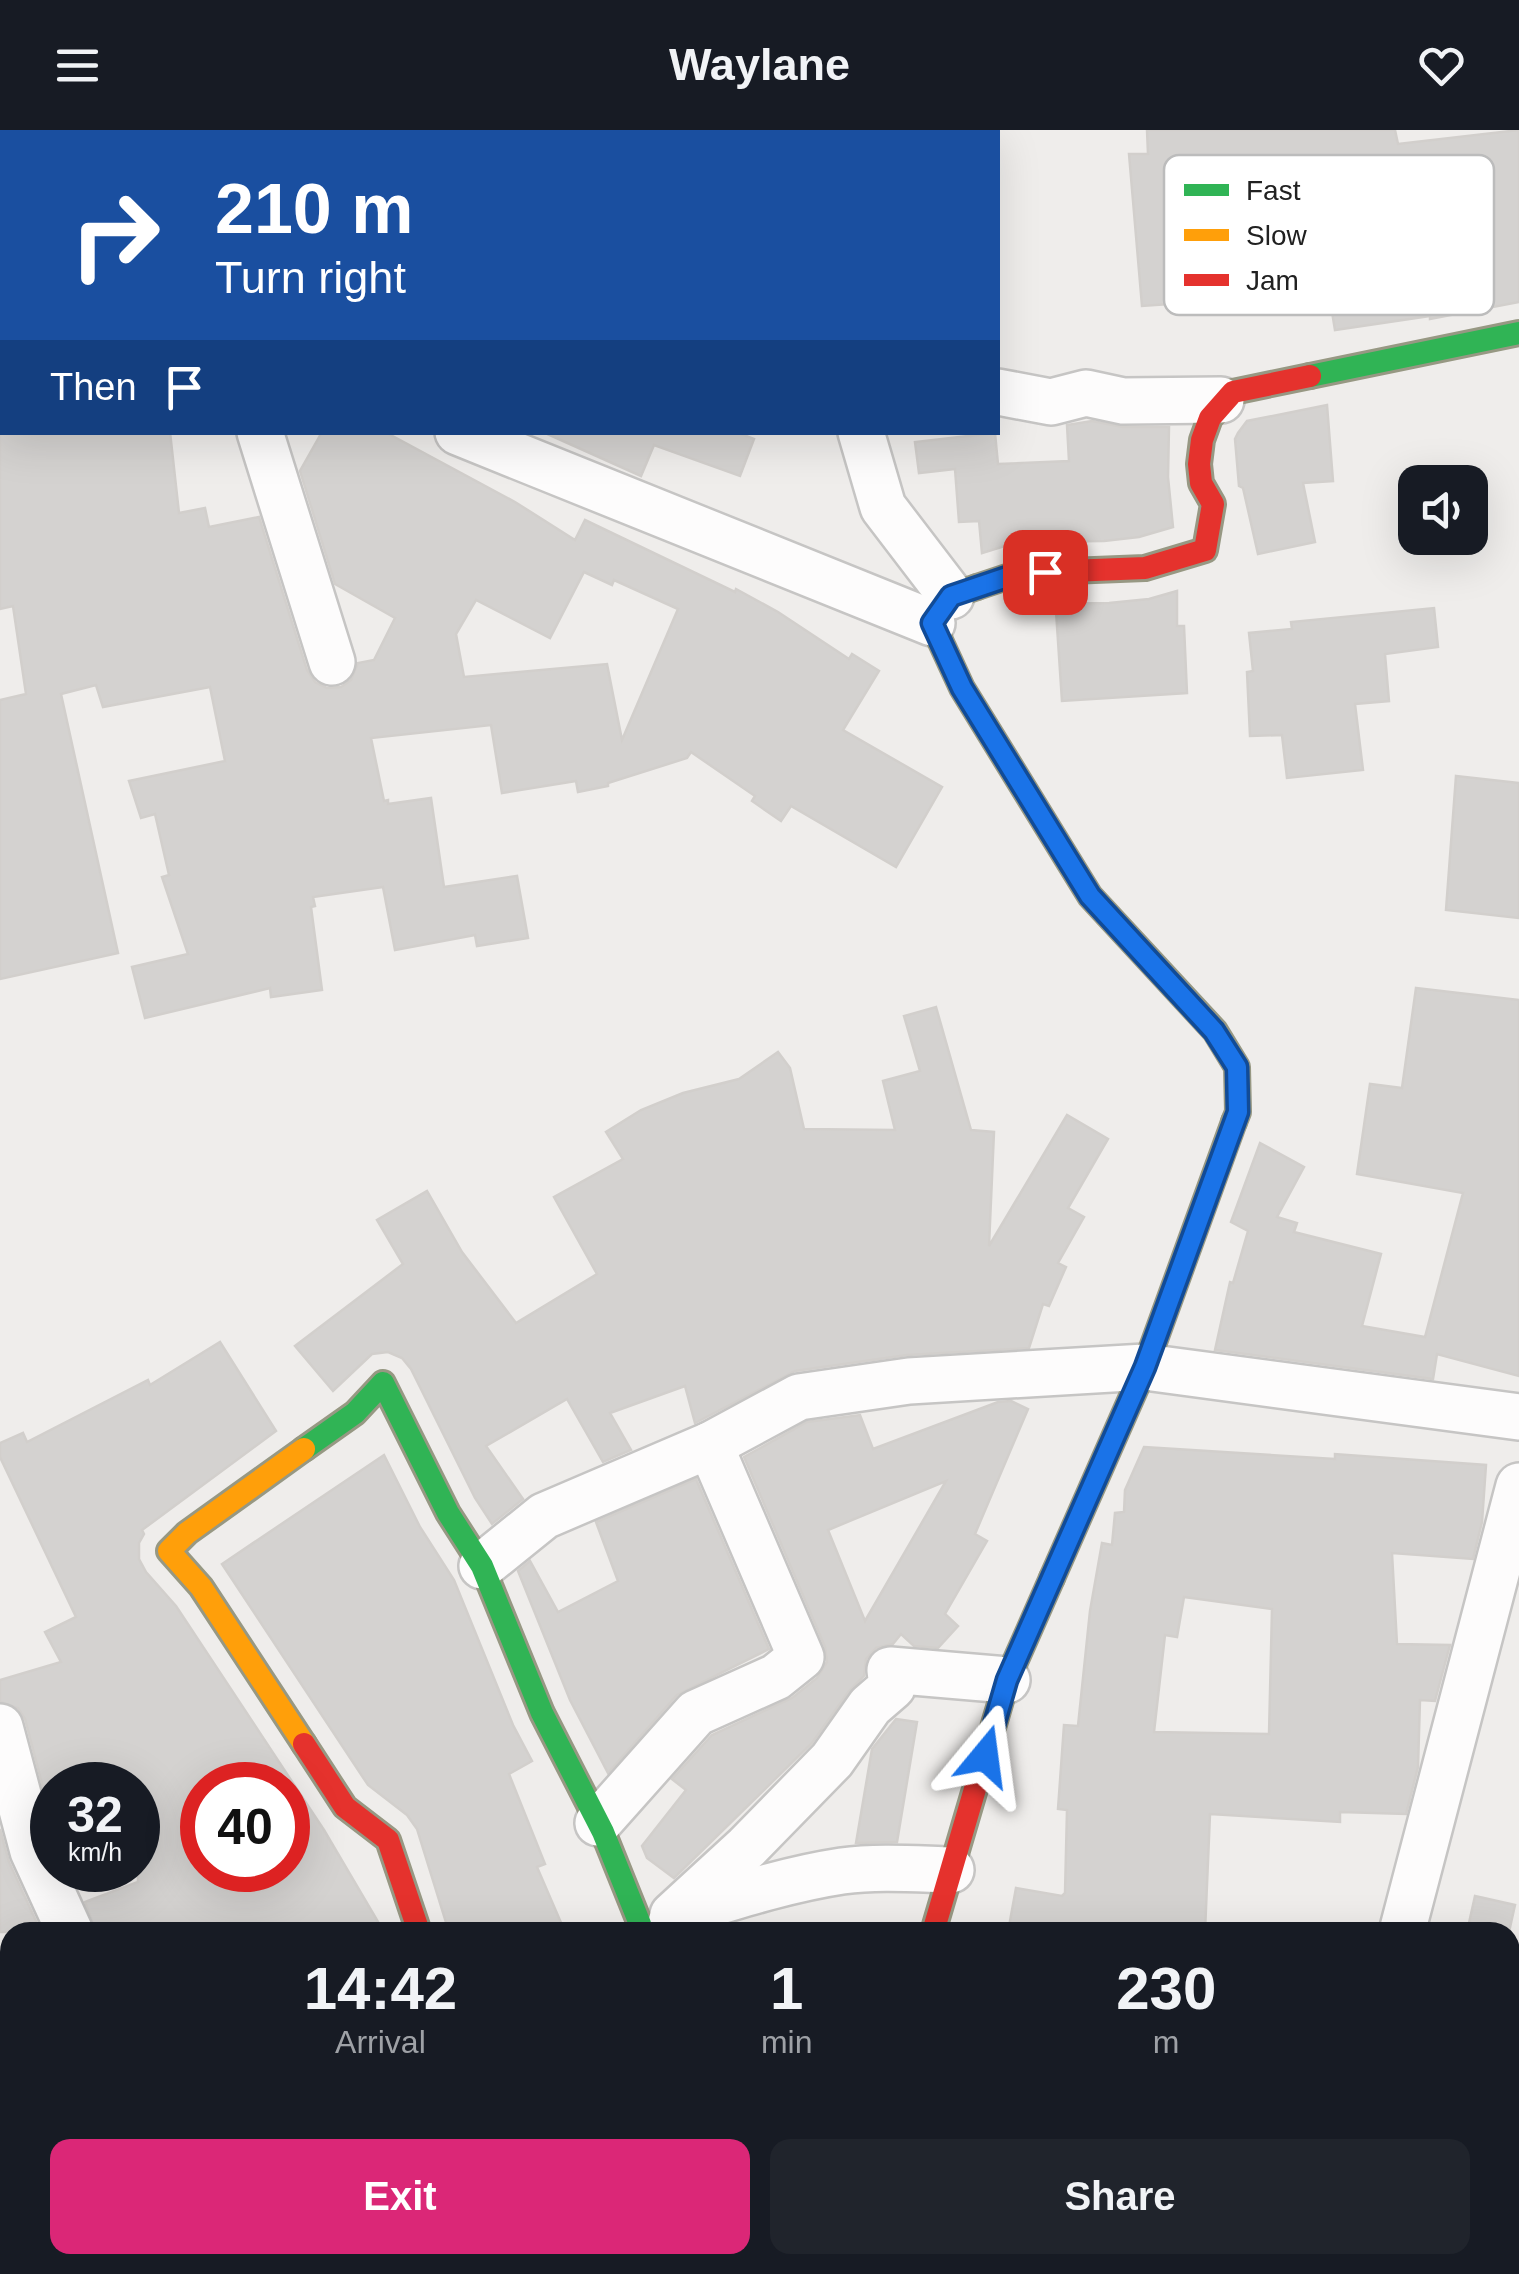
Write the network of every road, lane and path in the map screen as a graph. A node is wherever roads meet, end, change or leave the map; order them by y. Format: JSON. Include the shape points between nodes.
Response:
{"nodes":[{"id":1,"x":1519,"y":332,"type":"edge"},
{"id":2,"x":1000,"y":392,"type":"edge"},
{"id":3,"x":1222,"y":400,"type":"junction"},
{"id":4,"x":261,"y":435,"type":"edge"},
{"id":5,"x":466,"y":435,"type":"edge"},
{"id":6,"x":862,"y":435,"type":"edge"},
{"id":7,"x":942,"y":610,"type":"junction"},
{"id":8,"x":332,"y":662,"type":"dead end"},
{"id":9,"x":1145,"y":1367,"type":"junction"},
{"id":10,"x":1519,"y":1417,"type":"edge"},
{"id":11,"x":710,"y":1445,"type":"junction"},
{"id":12,"x":1519,"y":1486,"type":"edge"},
{"id":13,"x":482,"y":1566,"type":"junction"},
{"id":14,"x":1007,"y":1680,"type":"junction"},
{"id":15,"x":0,"y":1727,"type":"edge"},
{"id":16,"x":598,"y":1823,"type":"junction"},
{"id":17,"x":952,"y":1870,"type":"junction"},
{"id":18,"x":66,"y":1922,"type":"edge"},
{"id":19,"x":415,"y":1922,"type":"edge"},
{"id":20,"x":649,"y":1922,"type":"edge"},
{"id":21,"x":656,"y":1922,"type":"edge"},
{"id":22,"x":662,"y":1922,"type":"edge"},
{"id":23,"x":936,"y":1922,"type":"edge"},
{"id":24,"x":1405,"y":1922,"type":"edge"}],
"edges":[{"from":1,"to":3,"type":"street","via":[[1233,392]]},
{"from":2,"to":3,"type":"street","via":[[1051,402],[1086,393],[1123,401]]},
{"from":3,"to":7,"type":"street","via":[[1203,428],[1199,479],[1213,504],[1205,550],[1146,568],[1019,573]]},
{"from":4,"to":8,"type":"street"},
{"from":5,"to":7,"type":"street"},
{"from":6,"to":7,"type":"street","via":[[883,507]]},
{"from":7,"to":9,"type":"street","via":[[962,688],[1090,896],[1214,1031],[1237,1067],[1238,1112]]},
{"from":9,"to":10,"type":"street"},
{"from":9,"to":11,"type":"street","via":[[909,1381],[799,1397]]},
{"from":9,"to":14,"type":"street"},
{"from":11,"to":13,"type":"street","via":[[544,1516]]},
{"from":11,"to":16,"type":"street","via":[[801,1657],[776,1677],[696,1713]]},
{"from":12,"to":24,"type":"street"},
{"from":13,"to":16,"type":"street","via":[[542,1714]]},
{"from":13,"to":19,"type":"street","via":[[383,1383],[355,1413],[169,1551],[201,1587],[345,1807],[388,1840]]},
{"from":14,"to":17,"type":"street"},
{"from":14,"to":21,"type":"street","via":[[890,1670],[892,1688],[870,1706],[832,1760],[748,1847]]},
{"from":15,"to":18,"type":"street","via":[[34,1851]]},
{"from":16,"to":20,"type":"street"},
{"from":17,"to":22,"type":"street","via":[[844,1871],[742,1894]]},
{"from":17,"to":23,"type":"street"}]}
